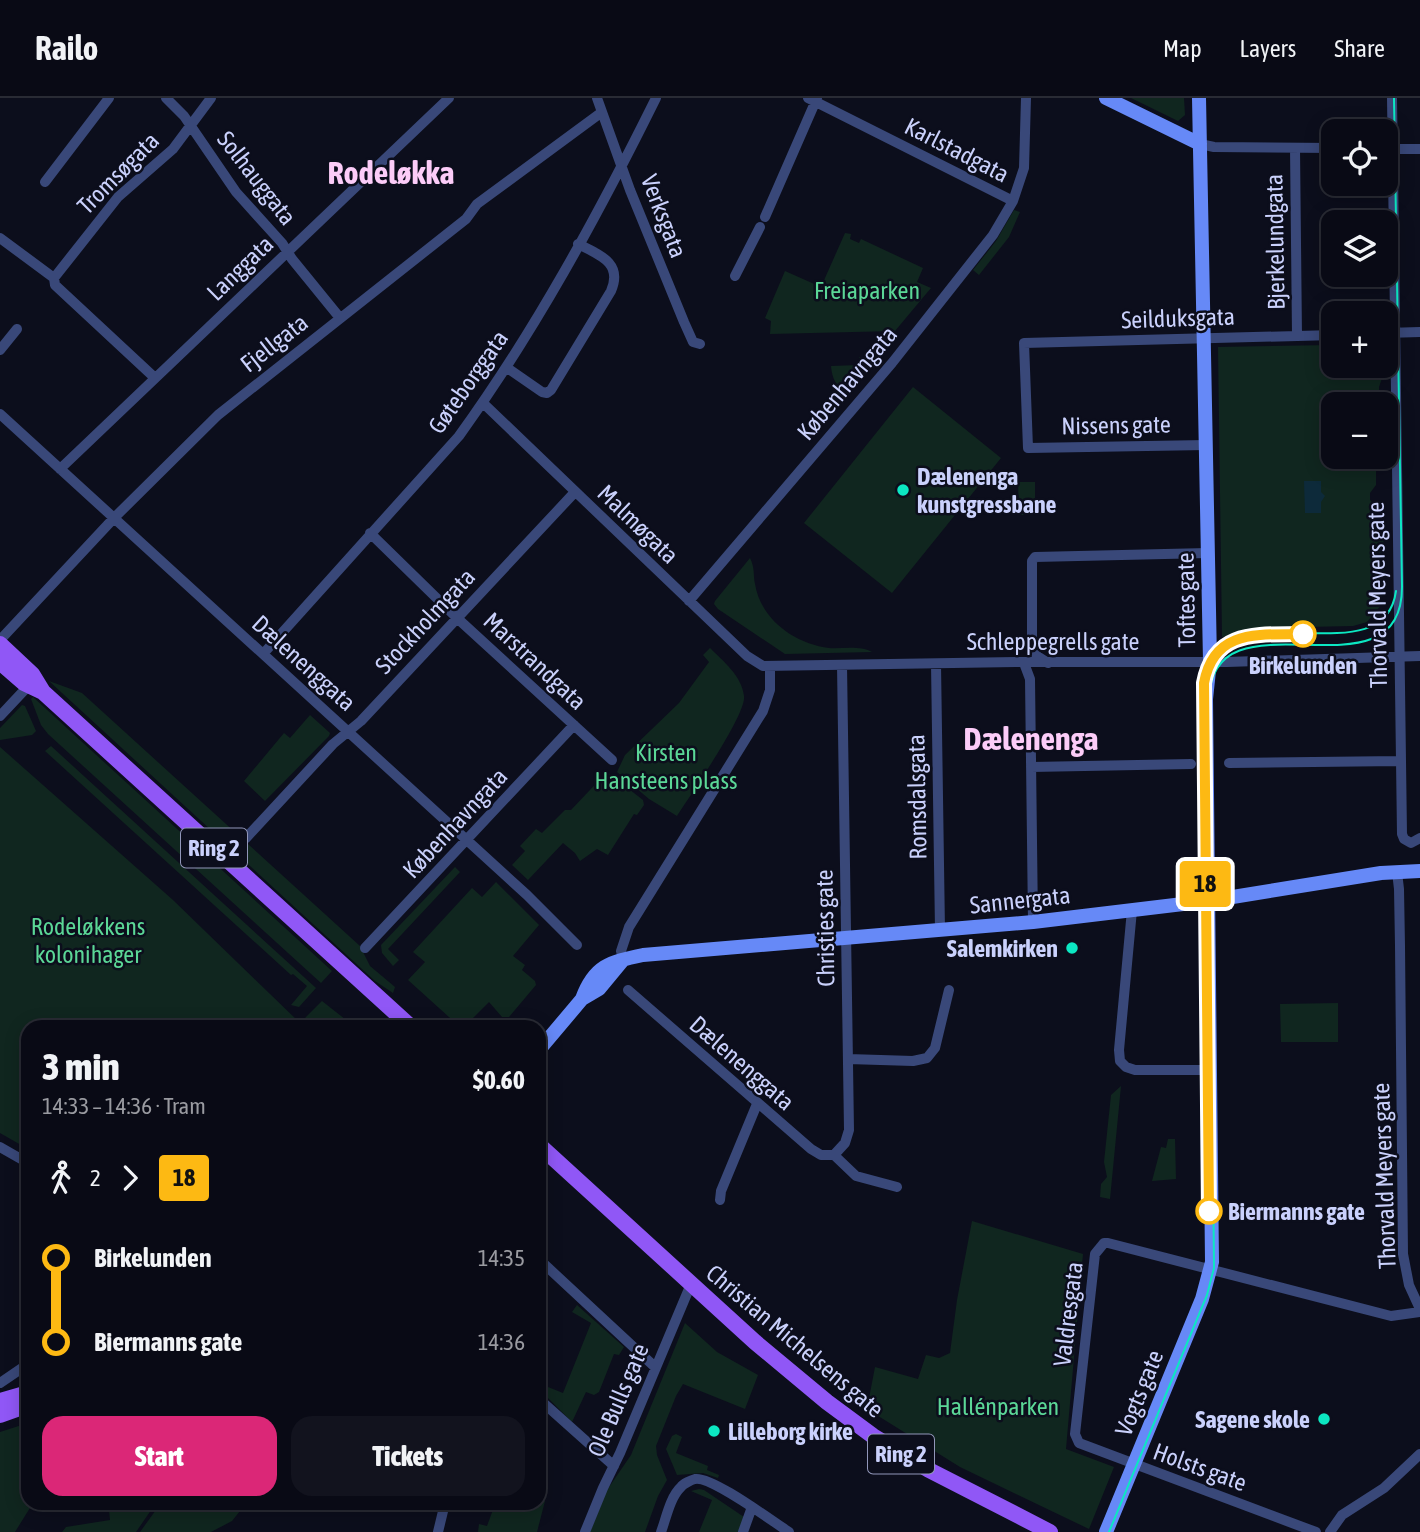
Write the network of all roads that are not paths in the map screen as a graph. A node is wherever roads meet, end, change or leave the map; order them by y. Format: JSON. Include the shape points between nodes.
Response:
{"nodes":[{"id":1,"x":109,"y":98,"type":"edge"},
{"id":2,"x":166,"y":98,"type":"edge"},
{"id":3,"x":211,"y":98,"type":"edge"},
{"id":4,"x":449,"y":98,"type":"edge"},
{"id":5,"x":597,"y":98,"type":"edge"},
{"id":6,"x":656,"y":98,"type":"edge"},
{"id":7,"x":1026,"y":98,"type":"edge"},
{"id":8,"x":1107,"y":98,"type":"edge"},
{"id":9,"x":1199,"y":98,"type":"edge"},
{"id":10,"x":1392,"y":98,"type":"edge"},
{"id":11,"x":814,"y":99,"type":"edge"},
{"id":12,"x":602,"y":111,"type":"junction"},
{"id":13,"x":1391,"y":119,"type":"edge"},
{"id":14,"x":190,"y":125,"type":"junction"},
{"id":15,"x":1200,"y":144,"type":"junction"},
{"id":16,"x":1295,"y":148,"type":"junction"},
{"id":17,"x":1321,"y":148,"type":"edge"},
{"id":18,"x":1398,"y":149,"type":"edge"},
{"id":19,"x":1420,"y":149,"type":"edge"},
{"id":20,"x":623,"y":165,"type":"junction"},
{"id":21,"x":45,"y":183,"type":"dead end"},
{"id":22,"x":1389,"y":196,"type":"edge"},
{"id":23,"x":1013,"y":201,"type":"junction"},
{"id":24,"x":0,"y":238,"type":"edge"},
{"id":25,"x":578,"y":244,"type":"junction"},
{"id":26,"x":288,"y":252,"type":"junction"},
{"id":27,"x":735,"y":276,"type":"dead end"},
{"id":28,"x":54,"y":278,"type":"junction"},
{"id":29,"x":1390,"y":301,"type":"edge"},
{"id":30,"x":340,"y":318,"type":"junction"},
{"id":31,"x":17,"y":329,"type":"dead end"},
{"id":32,"x":1420,"y":332,"type":"edge"},
{"id":33,"x":1398,"y":333,"type":"edge"},
{"id":34,"x":1321,"y":335,"type":"edge"},
{"id":35,"x":1297,"y":336,"type":"junction"},
{"id":36,"x":1205,"y":338,"type":"junction"},
{"id":37,"x":700,"y":344,"type":"dead end"},
{"id":38,"x":0,"y":350,"type":"edge"},
{"id":39,"x":506,"y":367,"type":"junction"},
{"id":40,"x":155,"y":378,"type":"junction"},
{"id":41,"x":1391,"y":378,"type":"edge"},
{"id":42,"x":483,"y":403,"type":"junction"},
{"id":43,"x":0,"y":414,"type":"edge"},
{"id":44,"x":1206,"y":445,"type":"junction"},
{"id":45,"x":1028,"y":448,"type":"joint"},
{"id":46,"x":60,"y":469,"type":"junction"},
{"id":47,"x":575,"y":492,"type":"junction"},
{"id":48,"x":114,"y":518,"type":"junction"},
{"id":49,"x":370,"y":533,"type":"junction"},
{"id":50,"x":1208,"y":553,"type":"junction"},
{"id":51,"x":689,"y":601,"type":"junction"},
{"id":52,"x":457,"y":618,"type":"junction"},
{"id":53,"x":0,"y":642,"type":"edge"},
{"id":54,"x":263,"y":654,"type":"junction"},
{"id":55,"x":1420,"y":656,"type":"edge"},
{"id":56,"x":1399,"y":657,"type":"junction"},
{"id":57,"x":1210,"y":661,"type":"junction"},
{"id":58,"x":0,"y":662,"type":"edge"},
{"id":59,"x":1024,"y":663,"type":"junction"},
{"id":60,"x":1048,"y":663,"type":"junction"},
{"id":61,"x":936,"y":664,"type":"junction"},
{"id":62,"x":842,"y":665,"type":"junction"},
{"id":63,"x":769,"y":667,"type":"junction"},
{"id":64,"x":35,"y":685,"type":"junction"},
{"id":65,"x":0,"y":716,"type":"edge"},
{"id":66,"x":574,"y":725,"type":"junction"},
{"id":67,"x":347,"y":732,"type":"junction"},
{"id":68,"x":612,"y":760,"type":"dead end"},
{"id":69,"x":1400,"y":761,"type":"junction"},
{"id":70,"x":1229,"y":763,"type":"dead end"},
{"id":71,"x":1191,"y":764,"type":"dead end"},
{"id":72,"x":1031,"y":767,"type":"junction"},
{"id":73,"x":246,"y":838,"type":"dead end"},
{"id":74,"x":1420,"y":838,"type":"edge"},
{"id":75,"x":467,"y":841,"type":"junction"},
{"id":76,"x":1420,"y":871,"type":"edge"},
{"id":77,"x":1396,"y":872,"type":"junction"},
{"id":78,"x":1208,"y":901,"type":"junction"},
{"id":79,"x":1132,"y":910,"type":"junction"},
{"id":80,"x":1033,"y":922,"type":"junction"},
{"id":81,"x":940,"y":930,"type":"junction"},
{"id":82,"x":846,"y":938,"type":"junction"},
{"id":83,"x":577,"y":945,"type":"dead end"},
{"id":84,"x":365,"y":948,"type":"dead end"},
{"id":85,"x":623,"y":960,"type":"junction"},
{"id":86,"x":628,"y":990,"type":"dead end"},
{"id":87,"x":949,"y":990,"type":"dead end"},
{"id":88,"x":403,"y":1020,"type":"edge"},
{"id":89,"x":546,"y":1042,"type":"edge"},
{"id":90,"x":848,"y":1059,"type":"junction"},
{"id":91,"x":1210,"y":1070,"type":"junction"},
{"id":92,"x":757,"y":1104,"type":"junction"},
{"id":93,"x":0,"y":1147,"type":"edge"},
{"id":94,"x":546,"y":1151,"type":"edge"},
{"id":95,"x":834,"y":1155,"type":"junction"},
{"id":96,"x":21,"y":1159,"type":"edge"},
{"id":97,"x":897,"y":1187,"type":"dead end"},
{"id":98,"x":720,"y":1200,"type":"dead end"},
{"id":99,"x":546,"y":1266,"type":"edge"},
{"id":100,"x":1211,"y":1270,"type":"junction"},
{"id":101,"x":691,"y":1283,"type":"junction"},
{"id":102,"x":1420,"y":1311,"type":"edge"},
{"id":103,"x":655,"y":1367,"type":"junction"},
{"id":104,"x":21,"y":1369,"type":"edge"},
{"id":105,"x":0,"y":1383,"type":"edge"},
{"id":106,"x":21,"y":1395,"type":"edge"},
{"id":107,"x":0,"y":1401,"type":"edge"},
{"id":108,"x":546,"y":1405,"type":"edge"},
{"id":109,"x":21,"y":1408,"type":"edge"},
{"id":110,"x":0,"y":1415,"type":"edge"},
{"id":111,"x":1075,"y":1434,"type":"joint"},
{"id":112,"x":1420,"y":1454,"type":"edge"},
{"id":113,"x":1133,"y":1464,"type":"junction"},
{"id":114,"x":614,"y":1465,"type":"junction"},
{"id":115,"x":752,"y":1507,"type":"junction"},
{"id":116,"x":440,"y":1510,"type":"edge"},
{"id":117,"x":438,"y":1532,"type":"edge"},
{"id":118,"x":585,"y":1532,"type":"edge"},
{"id":119,"x":661,"y":1532,"type":"edge"},
{"id":120,"x":743,"y":1532,"type":"edge"},
{"id":121,"x":789,"y":1532,"type":"edge"},
{"id":122,"x":1050,"y":1532,"type":"edge"},
{"id":123,"x":1106,"y":1532,"type":"edge"},
{"id":124,"x":1316,"y":1532,"type":"edge"},
{"id":125,"x":1330,"y":1532,"type":"edge"}],
"edges":[{"from":1,"to":21,"type":"street"},
{"from":2,"to":14,"type":"street","name":"Solhauggata"},
{"from":3,"to":14,"type":"street","name":"Tromsøgata"},
{"from":4,"to":26,"type":"street","name":"Langgata"},
{"from":5,"to":12,"type":"street","name":"Verksgata"},
{"from":6,"to":20,"type":"street","name":"Gøteborggata"},
{"from":7,"to":23,"type":"street","name":"Københavngata","via":[[1025,161]]},
{"from":8,"to":15,"type":"main road"},
{"from":9,"to":15,"type":"main road","name":"Toftes gate"},
{"from":10,"to":13,"type":"street","name":"Thorvald Meyers gate"},
{"from":11,"to":23,"type":"street","name":"Karlstadgata"},
{"from":11,"to":27,"type":"street"},
{"from":12,"to":20,"type":"street","name":"Verksgata"},
{"from":12,"to":30,"type":"street","name":"Fjellgata","via":[[477,204],[466,219]]},
{"from":14,"to":26,"type":"street","name":"Solhauggata","via":[[236,192]]},
{"from":14,"to":28,"type":"street","name":"Tromsøgata","via":[[173,149],[118,197]]},
{"from":15,"to":16,"type":"street"},
{"from":15,"to":36,"type":"main road","name":"Toftes gate"},
{"from":16,"to":17,"type":"street"},
{"from":16,"to":35,"type":"street","name":"Bjerkelundgata"},
{"from":18,"to":19,"type":"street"},
{"from":20,"to":25,"type":"street","name":"Gøteborggata"},
{"from":20,"to":37,"type":"street","name":"Verksgata","via":[[684,322],[693,342]]},
{"from":22,"to":29,"type":"street","name":"Thorvald Meyers gate"},
{"from":23,"to":51,"type":"street","name":"Københavngata","via":[[993,235],[917,332]]},
{"from":24,"to":28,"type":"street"},
{"from":25,"to":39,"type":"street","name":"Gøteborggata"},
{"from":25,"to":39,"type":"street","via":[[611,264],[615,274],[611,291],[547,393]]},
{"from":26,"to":30,"type":"street","name":"Solhauggata"},
{"from":26,"to":40,"type":"street","name":"Langgata"},
{"from":28,"to":40,"type":"street","via":[[55,285]]},
{"from":30,"to":48,"type":"street","name":"Fjellgata","via":[[218,415]]},
{"from":31,"to":38,"type":"street"},
{"from":32,"to":33,"type":"street"},
{"from":34,"to":35,"type":"street","name":"Seilduksgata"},
{"from":35,"to":36,"type":"street","name":"Seilduksgata"},
{"from":36,"to":44,"type":"main road","name":"Toftes gate"},
{"from":36,"to":45,"type":"street","name":"Seilduksgata","via":[[1024,343]]},
{"from":39,"to":42,"type":"street","name":"Gøteborggata"},
{"from":40,"to":46,"type":"street","name":"Langgata"},
{"from":41,"to":56,"type":"street","name":"Thorvald Meyers gate"},
{"from":42,"to":47,"type":"street","name":"Malmøgata"},
{"from":42,"to":49,"type":"street","name":"Gøteborggata","via":[[459,436]]},
{"from":43,"to":46,"type":"street","name":"Dælenenggata"},
{"from":44,"to":45,"type":"street","name":"Nissens gate"},
{"from":44,"to":50,"type":"main road","name":"Toftes gate"},
{"from":46,"to":48,"type":"street","name":"Dælenenggata"},
{"from":47,"to":51,"type":"street","name":"Malmøgata"},
{"from":47,"to":52,"type":"street","name":"Stockholmgata"},
{"from":48,"to":53,"type":"street","name":"Fjellgata"},
{"from":48,"to":54,"type":"street","name":"Dælenenggata"},
{"from":49,"to":52,"type":"street","name":"Marstrandgata"},
{"from":49,"to":54,"type":"street","name":"Gøteborggata"},
{"from":50,"to":57,"type":"main road","name":"Toftes gate"},
{"from":50,"to":60,"type":"street","via":[[1035,557],[1032,646]]},
{"from":51,"to":63,"type":"street","name":"Malmøgata","via":[[752,660]]},
{"from":52,"to":66,"type":"street","name":"Marstrandgata"},
{"from":52,"to":67,"type":"street","name":"Stockholmgata"},
{"from":53,"to":64,"type":"main road","number":"Ring 2"},
{"from":54,"to":67,"type":"street","name":"Dælenenggata"},
{"from":55,"to":56,"type":"street","name":"Schleppegrells gate"},
{"from":56,"to":57,"type":"street","name":"Schleppegrells gate"},
{"from":56,"to":69,"type":"street","name":"Thorvald Meyers gate"},
{"from":57,"to":60,"type":"street","name":"Schleppegrells gate"},
{"from":57,"to":78,"type":"main road","name":"Toftes gate","via":[[1206,699]]},
{"from":58,"to":64,"type":"main road","number":"Ring 2"},
{"from":59,"to":60,"type":"street","name":"Schleppegrells gate"},
{"from":59,"to":61,"type":"street","name":"Schleppegrells gate"},
{"from":59,"to":72,"type":"street","via":[[1030,679]]},
{"from":61,"to":62,"type":"street","name":"Schleppegrells gate"},
{"from":61,"to":81,"type":"street","name":"Romsdalsgata"},
{"from":62,"to":63,"type":"street","name":"Schleppegrells gate"},
{"from":62,"to":82,"type":"street","name":"Christies gate"},
{"from":63,"to":85,"type":"street","via":[[766,706],[629,927],[621,951]]},
{"from":64,"to":65,"type":"street"},
{"from":64,"to":88,"type":"main road","number":"Ring 2"},
{"from":66,"to":68,"type":"street","name":"Marstrandgata"},
{"from":66,"to":75,"type":"street","name":"Københavngata"},
{"from":67,"to":73,"type":"street","name":"Stockholmgata"},
{"from":67,"to":75,"type":"street","name":"Dælenenggata"},
{"from":69,"to":70,"type":"street"},
{"from":69,"to":74,"type":"street","name":"Thorvald Meyers gate","via":[[1402,834],[1413,843]]},
{"from":71,"to":72,"type":"street"},
{"from":72,"to":80,"type":"street"},
{"from":75,"to":83,"type":"street","name":"Dælenenggata"},
{"from":75,"to":84,"type":"street","name":"Københavngata"},
{"from":76,"to":77,"type":"main road","name":"Sannergata"},
{"from":77,"to":78,"type":"main road","name":"Sannergata"},
{"from":77,"to":102,"type":"street","name":"Thorvald Meyers gate","via":[[1403,1254]]},
{"from":78,"to":79,"type":"main road","name":"Sannergata"},
{"from":78,"to":91,"type":"main road","name":"Toftes gate"},
{"from":79,"to":80,"type":"main road","name":"Sannergata"},
{"from":79,"to":91,"type":"street","via":[[1120,1060],[1135,1070]]},
{"from":80,"to":81,"type":"main road","name":"Sannergata"},
{"from":81,"to":82,"type":"main road","name":"Sannergata"},
{"from":82,"to":85,"type":"main road","name":"Sannergata"},
{"from":82,"to":90,"type":"street","name":"Christies gate"},
{"from":85,"to":89,"type":"main road","name":"Sannergata","via":[[595,973],[582,999]]},
{"from":86,"to":92,"type":"street","name":"Dælenenggata"},
{"from":87,"to":90,"type":"street","via":[[934,1048],[927,1058]]},
{"from":90,"to":95,"type":"street","name":"Christies gate","via":[[848,1138]]},
{"from":91,"to":100,"type":"main road","name":"Toftes gate"},
{"from":92,"to":95,"type":"street","name":"Dælenenggata","via":[[817,1154]]},
{"from":92,"to":98,"type":"street"},
{"from":93,"to":96,"type":"street"},
{"from":94,"to":101,"type":"main road","name":"Christian Michelsens gate","number":"Ring 2"},
{"from":95,"to":97,"type":"street","via":[[856,1176]]},
{"from":99,"to":103,"type":"street"},
{"from":100,"to":102,"type":"street","via":[[1391,1317]]},
{"from":100,"to":111,"type":"street","name":"Valdresgata","via":[[1104,1243],[1095,1254]]},
{"from":100,"to":113,"type":"main road","name":"Vogts gate"},
{"from":101,"to":103,"type":"street","name":"Ole Bulls gate"},
{"from":101,"to":122,"type":"main road","name":"Christian Michelsens gate","number":"Ring 2","via":[[795,1377],[873,1436]]},
{"from":103,"to":114,"type":"street","name":"Ole Bulls gate"},
{"from":104,"to":105,"type":"street"},
{"from":106,"to":107,"type":"main road"},
{"from":108,"to":114,"type":"street"},
{"from":109,"to":110,"type":"main road"},
{"from":111,"to":113,"type":"street","name":"Holsts gate","via":[[1084,1446]]},
{"from":112,"to":125,"type":"street","via":[[1384,1488],[1342,1515]]},
{"from":113,"to":123,"type":"main road","name":"Vogts gate"},
{"from":113,"to":124,"type":"street","name":"Holsts gate"},
{"from":114,"to":118,"type":"street","name":"Ole Bulls gate"},
{"from":115,"to":119,"type":"street","via":[[695,1479],[681,1486]]},
{"from":115,"to":120,"type":"street"},
{"from":115,"to":121,"type":"street"},
{"from":116,"to":117,"type":"street"}]}
